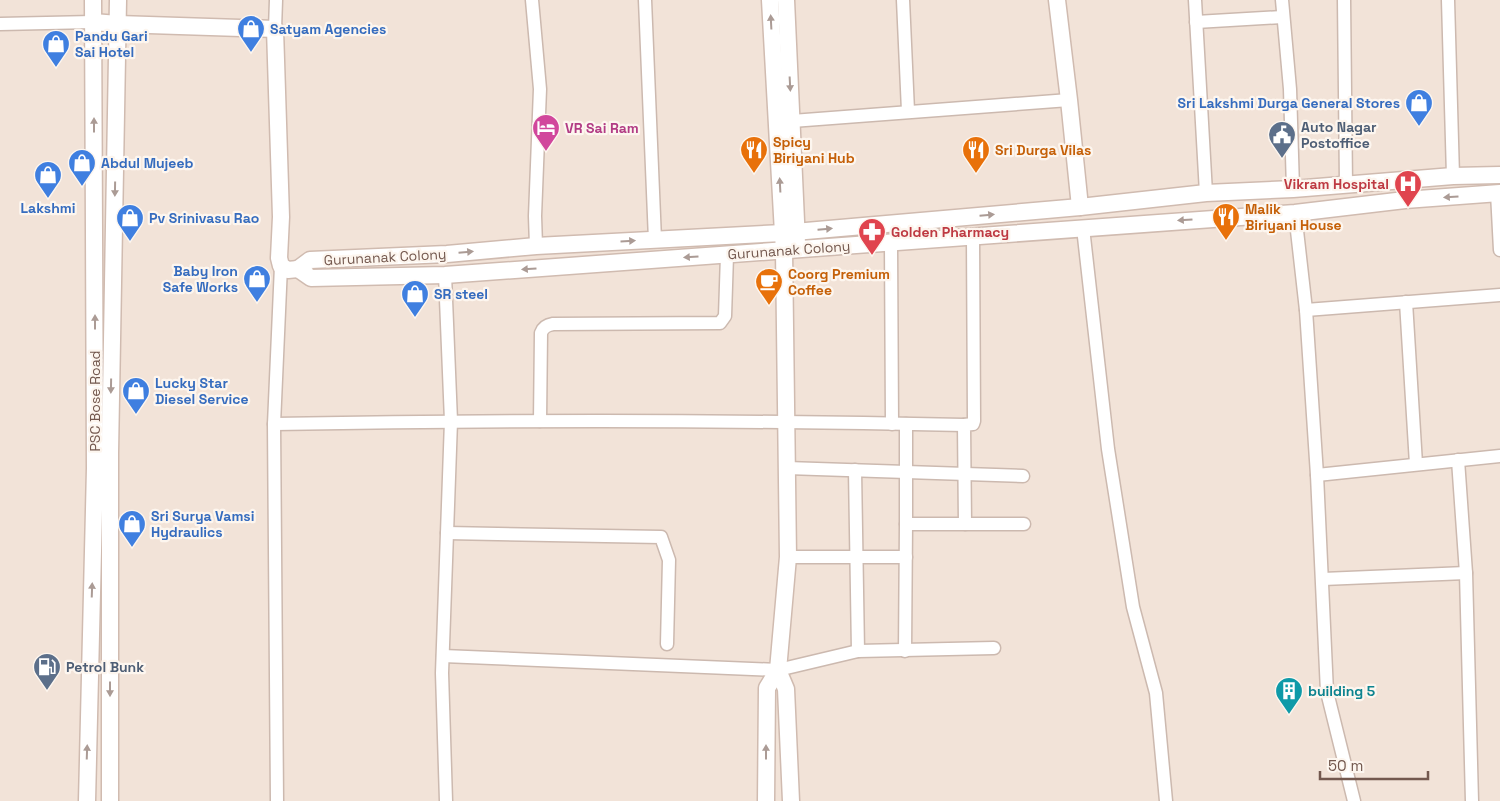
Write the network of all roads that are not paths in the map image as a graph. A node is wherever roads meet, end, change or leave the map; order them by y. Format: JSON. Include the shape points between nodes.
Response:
{"nodes":[{"id":1,"x":93,"y":0,"type":"edge"},
{"id":2,"x":118,"y":0,"type":"edge"},
{"id":3,"x":276,"y":0,"type":"edge"},
{"id":4,"x":532,"y":0,"type":"edge"},
{"id":5,"x":645,"y":0,"type":"edge"},
{"id":6,"x":770,"y":0,"type":"edge"},
{"id":7,"x":786,"y":0,"type":"edge"},
{"id":8,"x":903,"y":0,"type":"edge"},
{"id":9,"x":1056,"y":0,"type":"edge"},
{"id":10,"x":1195,"y":0,"type":"edge"},
{"id":11,"x":1282,"y":0,"type":"edge"},
{"id":12,"x":1344,"y":0,"type":"edge"},
{"id":13,"x":1448,"y":0,"type":"edge"},
{"id":14,"x":1282,"y":17,"type":"junction"},
{"id":15,"x":93,"y":22,"type":"junction"},
{"id":16,"x":1196,"y":22,"type":"junction"},
{"id":17,"x":0,"y":24,"type":"edge"},
{"id":18,"x":118,"y":24,"type":"junction"},
{"id":19,"x":275,"y":29,"type":"junction"},
{"id":20,"x":1069,"y":100,"type":"junction"},
{"id":21,"x":908,"y":111,"type":"junction"},
{"id":22,"x":792,"y":121,"type":"junction"},
{"id":23,"x":1500,"y":175,"type":"edge"},
{"id":24,"x":1453,"y":176,"type":"junction"},
{"id":25,"x":1346,"y":185,"type":"junction"},
{"id":26,"x":1285,"y":189,"type":"junction"},
{"id":27,"x":1206,"y":193,"type":"junction"},
{"id":28,"x":1498,"y":193,"type":"edge"},
{"id":29,"x":1080,"y":207,"type":"junction"},
{"id":30,"x":1287,"y":213,"type":"junction"},
{"id":31,"x":1083,"y":228,"type":"junction"},
{"id":32,"x":789,"y":232,"type":"junction"},
{"id":33,"x":972,"y":237,"type":"junction"},
{"id":34,"x":655,"y":240,"type":"junction"},
{"id":35,"x":891,"y":243,"type":"junction"},
{"id":36,"x":536,"y":246,"type":"junction"},
{"id":37,"x":790,"y":250,"type":"junction"},
{"id":38,"x":1500,"y":250,"type":"edge"},
{"id":39,"x":727,"y":255,"type":"junction"},
{"id":40,"x":281,"y":266,"type":"junction"},
{"id":41,"x":298,"y":270,"type":"junction"},
{"id":42,"x":445,"y":275,"type":"junction"},
{"id":43,"x":1500,"y":295,"type":"edge"},
{"id":44,"x":1406,"y":302,"type":"junction"},
{"id":45,"x":1306,"y":310,"type":"junction"},
{"id":46,"x":451,"y":421,"type":"junction"},
{"id":47,"x":540,"y":422,"type":"junction"},
{"id":48,"x":787,"y":422,"type":"junction"},
{"id":49,"x":274,"y":424,"type":"junction"},
{"id":50,"x":892,"y":424,"type":"junction"},
{"id":51,"x":906,"y":424,"type":"junction"},
{"id":52,"x":964,"y":426,"type":"junction"},
{"id":53,"x":1500,"y":456,"type":"edge"},
{"id":54,"x":1458,"y":460,"type":"junction"},
{"id":55,"x":1416,"y":464,"type":"junction"},
{"id":56,"x":787,"y":468,"type":"junction"},
{"id":57,"x":856,"y":470,"type":"junction"},
{"id":58,"x":906,"y":472,"type":"junction"},
{"id":59,"x":965,"y":474,"type":"junction"},
{"id":60,"x":1317,"y":474,"type":"junction"},
{"id":61,"x":1023,"y":476,"type":"dead end"},
{"id":62,"x":906,"y":524,"type":"junction"},
{"id":63,"x":965,"y":524,"type":"junction"},
{"id":64,"x":1024,"y":524,"type":"dead end"},
{"id":65,"x":447,"y":533,"type":"junction"},
{"id":66,"x":788,"y":557,"type":"junction"},
{"id":67,"x":857,"y":557,"type":"junction"},
{"id":68,"x":906,"y":557,"type":"junction"},
{"id":69,"x":1466,"y":573,"type":"junction"},
{"id":70,"x":1322,"y":579,"type":"junction"},
{"id":71,"x":667,"y":644,"type":"dead end"},
{"id":72,"x":994,"y":648,"type":"dead end"},
{"id":73,"x":858,"y":651,"type":"junction"},
{"id":74,"x":905,"y":651,"type":"junction"},
{"id":75,"x":443,"y":656,"type":"junction"},
{"id":76,"x":778,"y":670,"type":"junction"},
{"id":77,"x":87,"y":801,"type":"edge"},
{"id":78,"x":110,"y":801,"type":"edge"},
{"id":79,"x":277,"y":801,"type":"edge"},
{"id":80,"x":446,"y":801,"type":"edge"},
{"id":81,"x":766,"y":801,"type":"edge"},
{"id":82,"x":791,"y":801,"type":"edge"},
{"id":83,"x":1166,"y":801,"type":"edge"},
{"id":84,"x":1354,"y":801,"type":"edge"},
{"id":85,"x":1472,"y":801,"type":"edge"}],
"edges":[{"from":1,"to":15,"type":"street","name":"PSC Bose Road"},
{"from":2,"to":18,"type":"street","name":"PSC Bose Road"},
{"from":3,"to":19,"type":"street"},
{"from":4,"to":36,"type":"street","via":[[540,89],[534,216]]},
{"from":5,"to":34,"type":"street"},
{"from":32,"to":6,"type":"street","one_way":true},
{"from":7,"to":22,"type":"street","one_way":true},
{"from":8,"to":21,"type":"street"},
{"from":9,"to":20,"type":"street"},
{"from":10,"to":16,"type":"street"},
{"from":11,"to":14,"type":"street"},
{"from":12,"to":25,"type":"street"},
{"from":13,"to":24,"type":"street"},
{"from":14,"to":16,"type":"street"},
{"from":14,"to":26,"type":"street","via":[[1290,89]]},
{"from":15,"to":17,"type":"street"},
{"from":15,"to":18,"type":"street"},
{"from":77,"to":15,"type":"street","name":"PSC Bose Road","one_way":true,"via":[[95,468]]},
{"from":16,"to":27,"type":"street"},
{"from":18,"to":19,"type":"street"},
{"from":18,"to":78,"type":"street","name":"PSC Bose Road","one_way":true,"via":[[110,453]]},
{"from":19,"to":40,"type":"street"},
{"from":20,"to":21,"type":"street"},
{"from":20,"to":29,"type":"street"},
{"from":21,"to":22,"type":"street"},
{"from":22,"to":32,"type":"street"},
{"from":23,"to":24,"type":"street","name":"Gurunanak Colony"},
{"from":24,"to":25,"type":"street","name":"Gurunanak Colony"},
{"from":25,"to":26,"type":"street","name":"Gurunanak Colony"},
{"from":26,"to":27,"type":"street","name":"Gurunanak Colony"},
{"from":26,"to":30,"type":"street"},
{"from":27,"to":29,"type":"street","name":"Gurunanak Colony"},
{"from":28,"to":30,"type":"street","name":"Gurunanak Colony","one_way":true},
{"from":28,"to":38,"type":"street"},
{"from":32,"to":29,"type":"street","name":"Gurunanak Colony","one_way":true},
{"from":30,"to":31,"type":"street","name":"Gurunanak Colony","one_way":true},
{"from":30,"to":45,"type":"street"},
{"from":31,"to":33,"type":"street","name":"Gurunanak Colony"},
{"from":31,"to":83,"type":"street","via":[[1108,449],[1133,607],[1156,693]]},
{"from":32,"to":34,"type":"street","name":"Gurunanak Colony"},
{"from":32,"to":37,"type":"street"},
{"from":33,"to":35,"type":"street","name":"Gurunanak Colony"},
{"from":33,"to":52,"type":"street","via":[[974,421]]},
{"from":36,"to":34,"type":"street","name":"Gurunanak Colony","one_way":true},
{"from":35,"to":37,"type":"street","name":"Gurunanak Colony"},
{"from":35,"to":50,"type":"street"},
{"from":41,"to":36,"type":"street","name":"Gurunanak Colony","one_way":true,"via":[[310,260]]},
{"from":37,"to":39,"type":"street","name":"Gurunanak Colony"},
{"from":37,"to":48,"type":"street"},
{"from":39,"to":42,"type":"street","name":"Gurunanak Colony","one_way":true},
{"from":39,"to":47,"type":"street","via":[[725,316],[720,323],[553,324],[543,329]]},
{"from":40,"to":41,"type":"street"},
{"from":40,"to":49,"type":"street"},
{"from":41,"to":42,"type":"street","name":"Gurunanak Colony","via":[[311,278]]},
{"from":42,"to":46,"type":"street"},
{"from":43,"to":44,"type":"street"},
{"from":44,"to":45,"type":"street"},
{"from":44,"to":55,"type":"street"},
{"from":45,"to":60,"type":"street"},
{"from":46,"to":47,"type":"street"},
{"from":46,"to":49,"type":"street"},
{"from":46,"to":65,"type":"street"},
{"from":47,"to":48,"type":"street"},
{"from":48,"to":50,"type":"street"},
{"from":48,"to":56,"type":"street"},
{"from":49,"to":79,"type":"street"},
{"from":50,"to":51,"type":"street"},
{"from":51,"to":52,"type":"street"},
{"from":51,"to":58,"type":"street"},
{"from":52,"to":59,"type":"street"},
{"from":53,"to":54,"type":"street"},
{"from":54,"to":55,"type":"street"},
{"from":54,"to":69,"type":"street"},
{"from":55,"to":60,"type":"street"},
{"from":56,"to":57,"type":"street"},
{"from":56,"to":66,"type":"street"},
{"from":57,"to":58,"type":"street"},
{"from":57,"to":67,"type":"street"},
{"from":58,"to":59,"type":"street"},
{"from":58,"to":62,"type":"street"},
{"from":59,"to":61,"type":"street"},
{"from":59,"to":63,"type":"street"},
{"from":60,"to":70,"type":"street"},
{"from":62,"to":63,"type":"street"},
{"from":62,"to":68,"type":"street"},
{"from":63,"to":64,"type":"street"},
{"from":65,"to":71,"type":"street","via":[[661,536],[669,560]]},
{"from":65,"to":75,"type":"street"},
{"from":66,"to":67,"type":"street"},
{"from":66,"to":76,"type":"street"},
{"from":67,"to":68,"type":"street"},
{"from":67,"to":73,"type":"street"},
{"from":68,"to":74,"type":"street"},
{"from":69,"to":70,"type":"street"},
{"from":69,"to":85,"type":"street"},
{"from":70,"to":84,"type":"street","via":[[1328,692]]},
{"from":72,"to":74,"type":"street"},
{"from":73,"to":74,"type":"street"},
{"from":73,"to":76,"type":"street"},
{"from":75,"to":76,"type":"street"},
{"from":75,"to":80,"type":"street"},
{"from":81,"to":76,"type":"street","one_way":true,"via":[[767,688]]},
{"from":76,"to":82,"type":"street","via":[[786,689]]}]}
